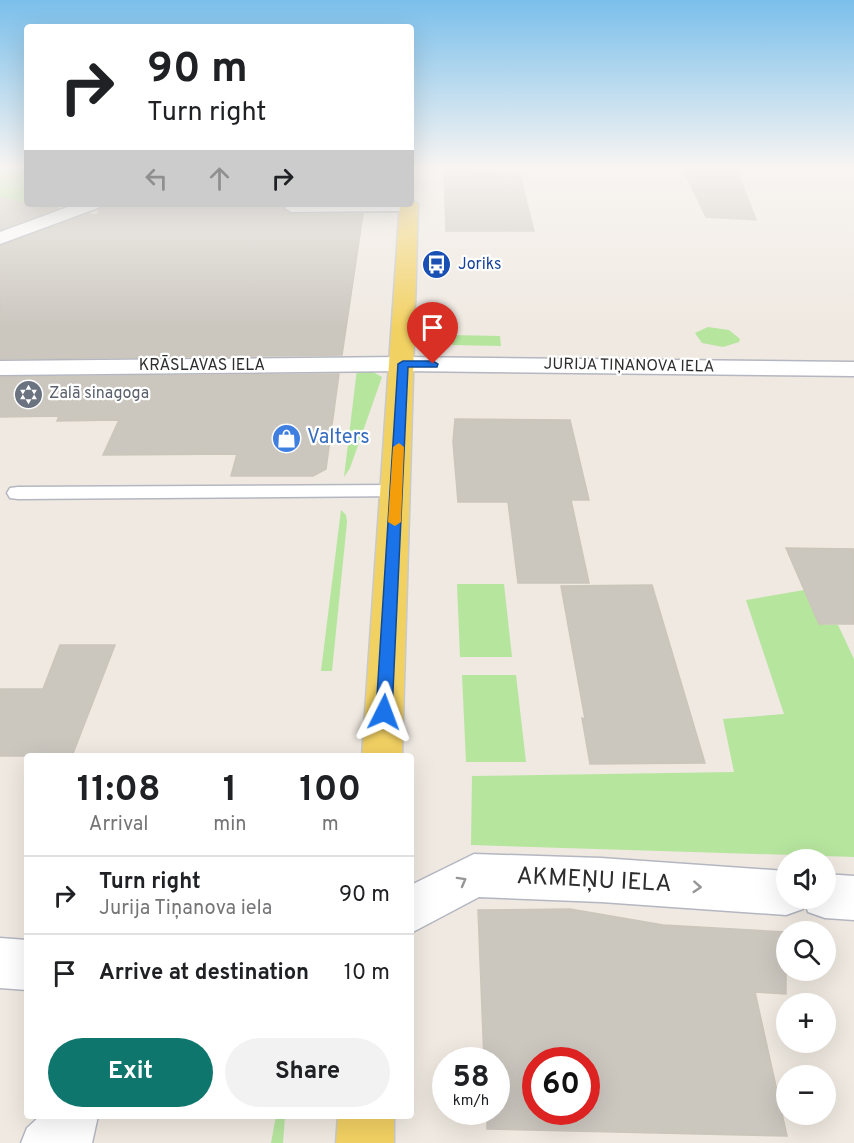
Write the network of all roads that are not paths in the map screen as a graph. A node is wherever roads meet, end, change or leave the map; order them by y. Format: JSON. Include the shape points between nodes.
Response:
{"nodes":[{"id":1,"x":45,"y":221,"type":"edge"},
{"id":2,"x":409,"y":221,"type":"edge"},
{"id":3,"x":0,"y":238,"type":"edge"},
{"id":4,"x":403,"y":364,"type":"junction"},
{"id":5,"x":0,"y":368,"type":"edge"},
{"id":6,"x":854,"y":369,"type":"edge"},
{"id":7,"x":396,"y":491,"type":"junction"},
{"id":8,"x":18,"y":493,"type":"dead end"},
{"id":9,"x":382,"y":753,"type":"edge"},
{"id":10,"x":776,"y":892,"type":"edge"},
{"id":11,"x":836,"y":897,"type":"edge"},
{"id":12,"x":854,"y":898,"type":"edge"},
{"id":13,"x":414,"y":908,"type":"edge"},
{"id":14,"x":0,"y":963,"type":"edge"},
{"id":15,"x":24,"y":965,"type":"edge"},
{"id":16,"x":66,"y":1119,"type":"edge"},
{"id":17,"x":77,"y":1119,"type":"edge"},
{"id":18,"x":366,"y":1119,"type":"edge"},
{"id":19,"x":42,"y":1143,"type":"edge"},
{"id":20,"x":71,"y":1143,"type":"edge"},
{"id":21,"x":365,"y":1143,"type":"edge"}],
"edges":[{"from":1,"to":3,"type":"street"},
{"from":2,"to":4,"type":"main road"},
{"from":4,"to":5,"type":"street","name":"KRĀSLAVAS IELA"},
{"from":4,"to":6,"type":"street","name":"JURIJA TIŅANOVA IELA"},
{"from":4,"to":7,"type":"main road"},
{"from":7,"to":8,"type":"lane"},
{"from":7,"to":9,"type":"main road"},
{"from":13,"to":10,"type":"street","name":"AKMEŅU IELA","one_way":true,"via":[[474,874]]},
{"from":11,"to":12,"type":"street"},
{"from":14,"to":15,"type":"street"},
{"from":16,"to":19,"type":"lane"},
{"from":17,"to":20,"type":"lane"},
{"from":18,"to":21,"type":"main road"}]}
